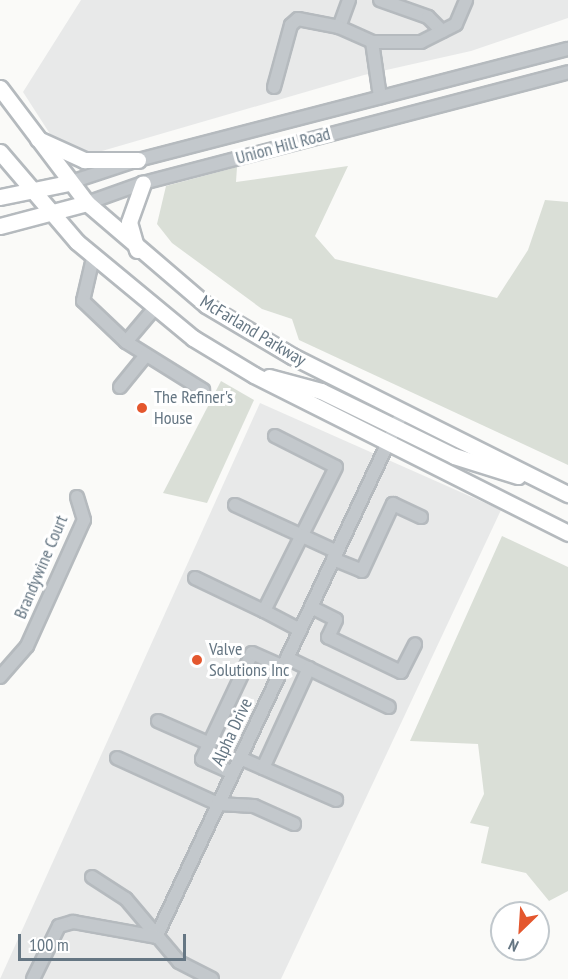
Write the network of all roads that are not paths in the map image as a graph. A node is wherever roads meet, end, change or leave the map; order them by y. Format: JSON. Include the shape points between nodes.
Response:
{"nodes":[{"id":1,"x":350,"y":0,"type":"edge"},
{"id":2,"x":380,"y":0,"type":"edge"},
{"id":3,"x":466,"y":0,"type":"edge"},
{"id":4,"x":339,"y":27,"type":"junction"},
{"id":5,"x":442,"y":31,"type":"junction"},
{"id":6,"x":372,"y":42,"type":"junction"},
{"id":7,"x":568,"y":49,"type":"edge"},
{"id":8,"x":568,"y":72,"type":"edge"},
{"id":9,"x":274,"y":87,"type":"dead end"},
{"id":10,"x":0,"y":88,"type":"edge"},
{"id":11,"x":380,"y":97,"type":"junction"},
{"id":12,"x":31,"y":135,"type":"junction"},
{"id":13,"x":0,"y":152,"type":"edge"},
{"id":14,"x":138,"y":160,"type":"junction"},
{"id":15,"x":68,"y":183,"type":"junction"},
{"id":16,"x":143,"y":183,"type":"junction"},
{"id":17,"x":33,"y":194,"type":"junction"},
{"id":18,"x":0,"y":197,"type":"edge"},
{"id":19,"x":87,"y":203,"type":"junction"},
{"id":20,"x":51,"y":216,"type":"junction"},
{"id":21,"x":0,"y":226,"type":"edge"},
{"id":22,"x":138,"y":252,"type":"junction"},
{"id":23,"x":93,"y":258,"type":"junction"},
{"id":24,"x":153,"y":310,"type":"junction"},
{"id":25,"x":126,"y":342,"type":"junction"},
{"id":26,"x":146,"y":355,"type":"junction"},
{"id":27,"x":254,"y":375,"type":"junction"},
{"id":28,"x":120,"y":387,"type":"dead end"},
{"id":29,"x":203,"y":390,"type":"dead end"},
{"id":30,"x":403,"y":411,"type":"junction"},
{"id":31,"x":395,"y":427,"type":"junction"},
{"id":32,"x":275,"y":436,"type":"dead end"},
{"id":33,"x":388,"y":443,"type":"junction"},
{"id":34,"x":542,"y":481,"type":"junction"},
{"id":35,"x":568,"y":494,"type":"edge"},
{"id":36,"x":77,"y":497,"type":"dead end"},
{"id":37,"x":236,"y":505,"type":"dead end"},
{"id":38,"x":421,"y":517,"type":"dead end"},
{"id":39,"x":568,"y":533,"type":"edge"},
{"id":40,"x":302,"y":535,"type":"junction"},
{"id":41,"x":335,"y":555,"type":"junction"},
{"id":42,"x":195,"y":578,"type":"dead end"},
{"id":43,"x":311,"y":607,"type":"junction"},
{"id":44,"x":264,"y":612,"type":"junction"},
{"id":45,"x":300,"y":630,"type":"junction"},
{"id":46,"x":415,"y":644,"type":"dead end"},
{"id":47,"x":285,"y":663,"type":"junction"},
{"id":48,"x":309,"y":668,"type":"junction"},
{"id":49,"x":0,"y":676,"type":"edge"},
{"id":50,"x":389,"y":707,"type":"dead end"},
{"id":51,"x":158,"y":721,"type":"dead end"},
{"id":52,"x":210,"y":744,"type":"junction"},
{"id":53,"x":117,"y":758,"type":"dead end"},
{"id":54,"x":240,"y":758,"type":"junction"},
{"id":55,"x":263,"y":768,"type":"junction"},
{"id":56,"x":233,"y":773,"type":"junction"},
{"id":57,"x":336,"y":800,"type":"dead end"},
{"id":58,"x":218,"y":804,"type":"junction"},
{"id":59,"x":294,"y":824,"type":"dead end"},
{"id":60,"x":92,"y":877,"type":"dead end"},
{"id":61,"x":156,"y":937,"type":"junction"},
{"id":62,"x":33,"y":979,"type":"edge"},
{"id":63,"x":212,"y":979,"type":"edge"}],
"edges":[{"from":1,"to":4,"type":"street"},
{"from":2,"to":5,"type":"street","via":[[428,18]]},
{"from":3,"to":5,"type":"street","via":[[456,24]]},
{"from":4,"to":6,"type":"street"},
{"from":4,"to":9,"type":"street","via":[[298,19],[291,25]]},
{"from":5,"to":6,"type":"street","via":[[421,42]]},
{"from":6,"to":11,"type":"street"},
{"from":7,"to":11,"type":"street","name":"Union Hill Road"},
{"from":8,"to":16,"type":"street","name":"Union Hill Road"},
{"from":10,"to":12,"type":"main road","name":"McFarland Parkway"},
{"from":11,"to":14,"type":"street","name":"Union Hill Road"},
{"from":12,"to":14,"type":"main road","via":[[84,160]]},
{"from":12,"to":15,"type":"main road","name":"McFarland Parkway"},
{"from":13,"to":17,"type":"main road","name":"McFarland Parkway"},
{"from":14,"to":15,"type":"street","name":"Union Hill Road"},
{"from":15,"to":17,"type":"main road","name":"Union Hill Road"},
{"from":15,"to":19,"type":"main road","name":"McFarland Parkway"},
{"from":16,"to":19,"type":"street","name":"Union Hill Road"},
{"from":16,"to":22,"type":"main road","via":[[129,222]]},
{"from":17,"to":18,"type":"main road","name":"Union Hill Road"},
{"from":17,"to":20,"type":"main road","name":"McFarland Parkway"},
{"from":19,"to":20,"type":"main road","name":"Union Hill Road"},
{"from":19,"to":22,"type":"main road","name":"McFarland Parkway"},
{"from":20,"to":21,"type":"main road","name":"Union Hill Road"},
{"from":20,"to":23,"type":"main road","name":"McFarland Parkway"},
{"from":22,"to":30,"type":"main road","name":"McFarland Parkway","via":[[241,328]]},
{"from":23,"to":24,"type":"main road","name":"McFarland Parkway"},
{"from":23,"to":25,"type":"street","via":[[83,302]]},
{"from":24,"to":25,"type":"street"},
{"from":24,"to":27,"type":"main road","name":"McFarland Parkway"},
{"from":25,"to":26,"type":"street"},
{"from":26,"to":28,"type":"street"},
{"from":26,"to":29,"type":"street"},
{"from":27,"to":31,"type":"main road","via":[[321,391]]},
{"from":27,"to":33,"type":"main road","name":"McFarland Parkway"},
{"from":30,"to":31,"type":"street","name":"Alpha Drive"},
{"from":30,"to":34,"type":"main road","name":"McFarland Parkway"},
{"from":31,"to":33,"type":"street","name":"Alpha Drive"},
{"from":31,"to":34,"type":"main road","via":[[486,468]]},
{"from":32,"to":40,"type":"street","via":[[336,467]]},
{"from":33,"to":39,"type":"main road","name":"McFarland Parkway"},
{"from":33,"to":41,"type":"street","name":"Alpha Drive"},
{"from":34,"to":35,"type":"main road","name":"McFarland Parkway"},
{"from":36,"to":49,"type":"street","name":"Brandywine Court","via":[[84,520],[27,646]]},
{"from":37,"to":40,"type":"street"},
{"from":38,"to":41,"type":"street","via":[[393,504],[362,571]]},
{"from":40,"to":41,"type":"street"},
{"from":40,"to":44,"type":"street"},
{"from":41,"to":43,"type":"street","name":"Alpha Drive"},
{"from":42,"to":44,"type":"street"},
{"from":43,"to":45,"type":"street","name":"Alpha Drive"},
{"from":43,"to":46,"type":"street","via":[[336,620],[328,637],[401,672]]},
{"from":44,"to":45,"type":"street"},
{"from":45,"to":47,"type":"street","name":"Alpha Drive"},
{"from":47,"to":48,"type":"street"},
{"from":47,"to":52,"type":"street","via":[[252,653]]},
{"from":47,"to":54,"type":"street","name":"Alpha Drive"},
{"from":48,"to":50,"type":"street"},
{"from":48,"to":55,"type":"street"},
{"from":51,"to":52,"type":"street"},
{"from":52,"to":56,"type":"street","via":[[202,759]]},
{"from":53,"to":58,"type":"street"},
{"from":54,"to":55,"type":"street"},
{"from":54,"to":56,"type":"street","name":"Alpha Drive"},
{"from":55,"to":57,"type":"street"},
{"from":56,"to":58,"type":"street","name":"Alpha Drive"},
{"from":58,"to":59,"type":"street","via":[[254,806]]},
{"from":58,"to":61,"type":"street","name":"Alpha Drive"},
{"from":60,"to":61,"type":"street","via":[[126,899]]},
{"from":61,"to":62,"type":"street","via":[[73,922],[60,926]]},
{"from":61,"to":63,"type":"street","via":[[179,962]]}]}
